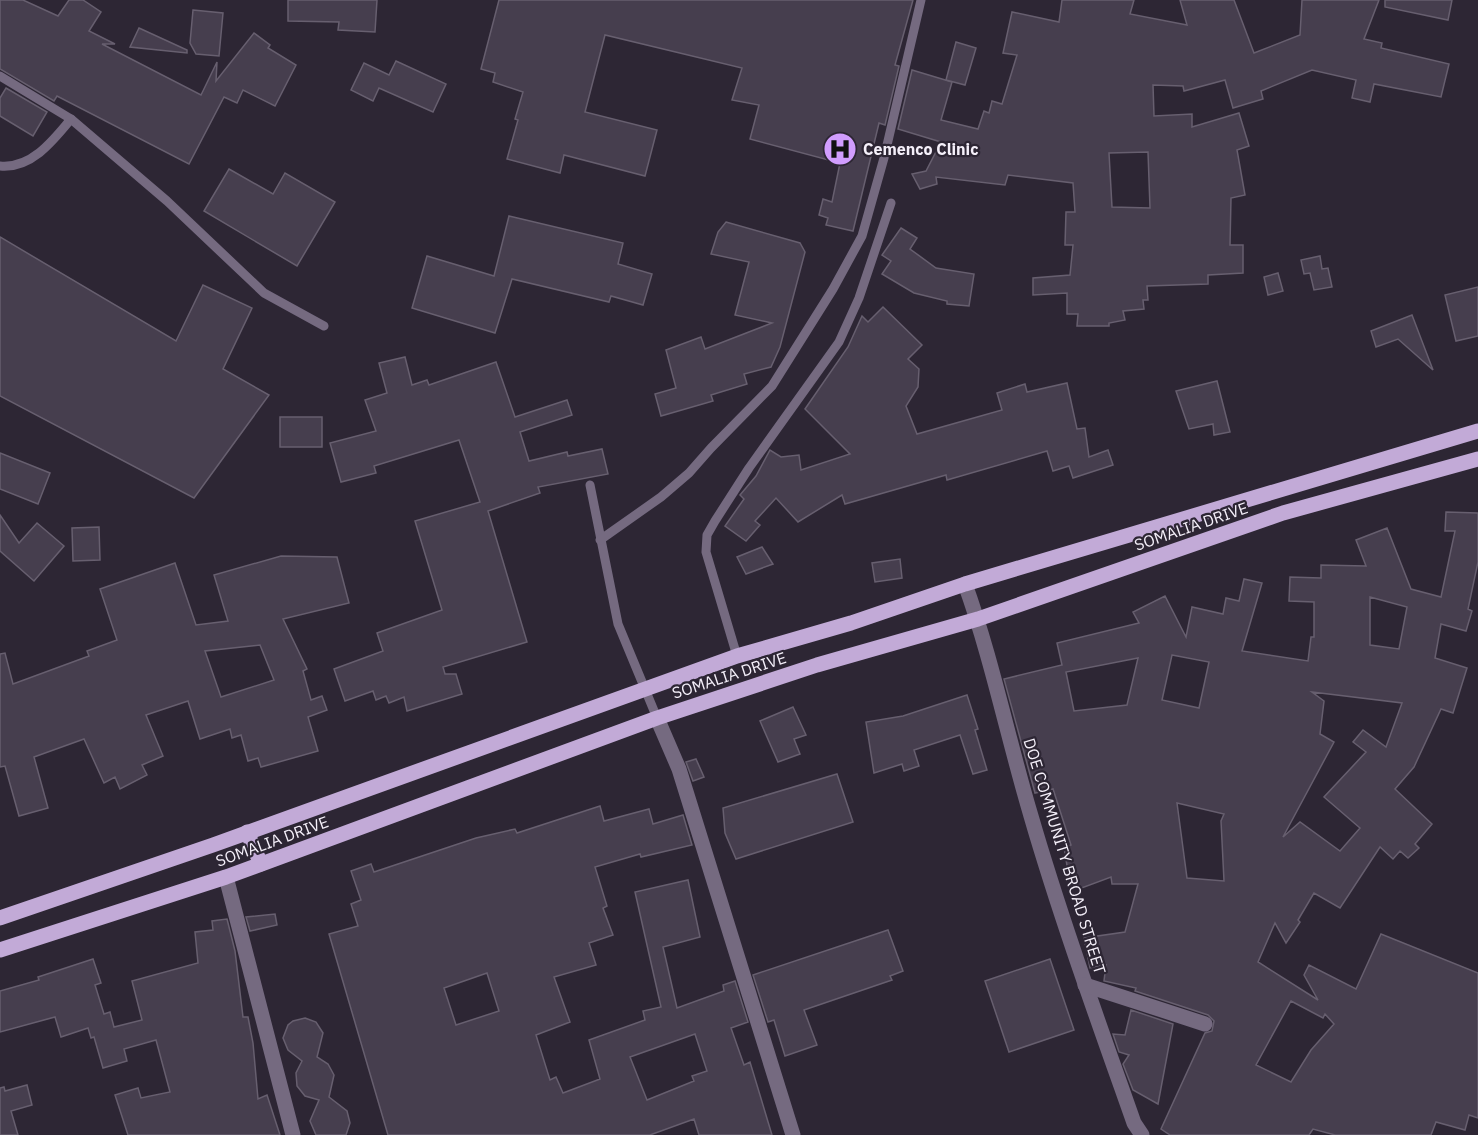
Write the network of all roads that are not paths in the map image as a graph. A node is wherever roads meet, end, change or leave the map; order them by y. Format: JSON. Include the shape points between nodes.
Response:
{"nodes":[{"id":1,"x":921,"y":0,"type":"edge"},
{"id":2,"x":0,"y":76,"type":"edge"},
{"id":3,"x":71,"y":119,"type":"junction"},
{"id":4,"x":0,"y":166,"type":"edge"},
{"id":5,"x":891,"y":203,"type":"dead end"},
{"id":6,"x":324,"y":326,"type":"dead end"},
{"id":7,"x":1478,"y":431,"type":"edge"},
{"id":8,"x":1478,"y":459,"type":"edge"},
{"id":9,"x":590,"y":485,"type":"dead end"},
{"id":10,"x":600,"y":540,"type":"junction"},
{"id":11,"x":965,"y":584,"type":"junction"},
{"id":12,"x":978,"y":619,"type":"junction"},
{"id":13,"x":737,"y":656,"type":"junction"},
{"id":14,"x":643,"y":688,"type":"junction"},
{"id":15,"x":657,"y":718,"type":"junction"},
{"id":16,"x":247,"y":832,"type":"junction"},
{"id":17,"x":261,"y":864,"type":"junction"},
{"id":18,"x":226,"y":877,"type":"junction"},
{"id":19,"x":0,"y":918,"type":"edge"},
{"id":20,"x":0,"y":950,"type":"edge"},
{"id":21,"x":1085,"y":985,"type":"junction"},
{"id":22,"x":1205,"y":1024,"type":"dead end"},
{"id":23,"x":293,"y":1135,"type":"edge"},
{"id":24,"x":793,"y":1135,"type":"edge"},
{"id":25,"x":1142,"y":1135,"type":"edge"}],
"edges":[{"from":1,"to":10,"type":"lane","via":[[862,236],[833,289],[772,386],[689,473]]},
{"from":2,"to":3,"type":"lane"},
{"from":3,"to":4,"type":"lane","via":[[48,148],[12,167]]},
{"from":3,"to":6,"type":"lane","via":[[167,201],[264,293]]},
{"from":5,"to":13,"type":"lane","via":[[859,298],[839,342],[749,468],[707,535],[706,552]]},
{"from":7,"to":11,"type":"main road","name":"SOMALIA DRIVE"},
{"from":8,"to":12,"type":"main road","name":"SOMALIA DRIVE","via":[[1282,513]]},
{"from":9,"to":10,"type":"lane"},
{"from":10,"to":14,"type":"lane","via":[[618,624]]},
{"from":11,"to":12,"type":"street","name":"DOE COMMUNITY BROAD STREET"},
{"from":11,"to":13,"type":"main road","name":"SOMALIA DRIVE"},
{"from":12,"to":15,"type":"main road","name":"SOMALIA DRIVE","via":[[817,665]]},
{"from":12,"to":21,"type":"street","name":"DOE COMMUNITY BROAD STREET","via":[[1031,816]]},
{"from":13,"to":14,"type":"main road","name":"SOMALIA DRIVE"},
{"from":14,"to":15,"type":"lane"},
{"from":14,"to":16,"type":"main road","name":"SOMALIA DRIVE"},
{"from":15,"to":17,"type":"main road","name":"SOMALIA DRIVE"},
{"from":15,"to":24,"type":"street","via":[[679,769]]},
{"from":16,"to":17,"type":"main road"},
{"from":16,"to":19,"type":"main road","name":"SOMALIA DRIVE"},
{"from":17,"to":18,"type":"main road","name":"SOMALIA DRIVE"},
{"from":18,"to":20,"type":"main road","name":"SOMALIA DRIVE"},
{"from":18,"to":23,"type":"street"},
{"from":21,"to":22,"type":"street"},
{"from":21,"to":25,"type":"street","name":"DOE COMMUNITY BROAD STREET","via":[[1134,1123]]}]}
